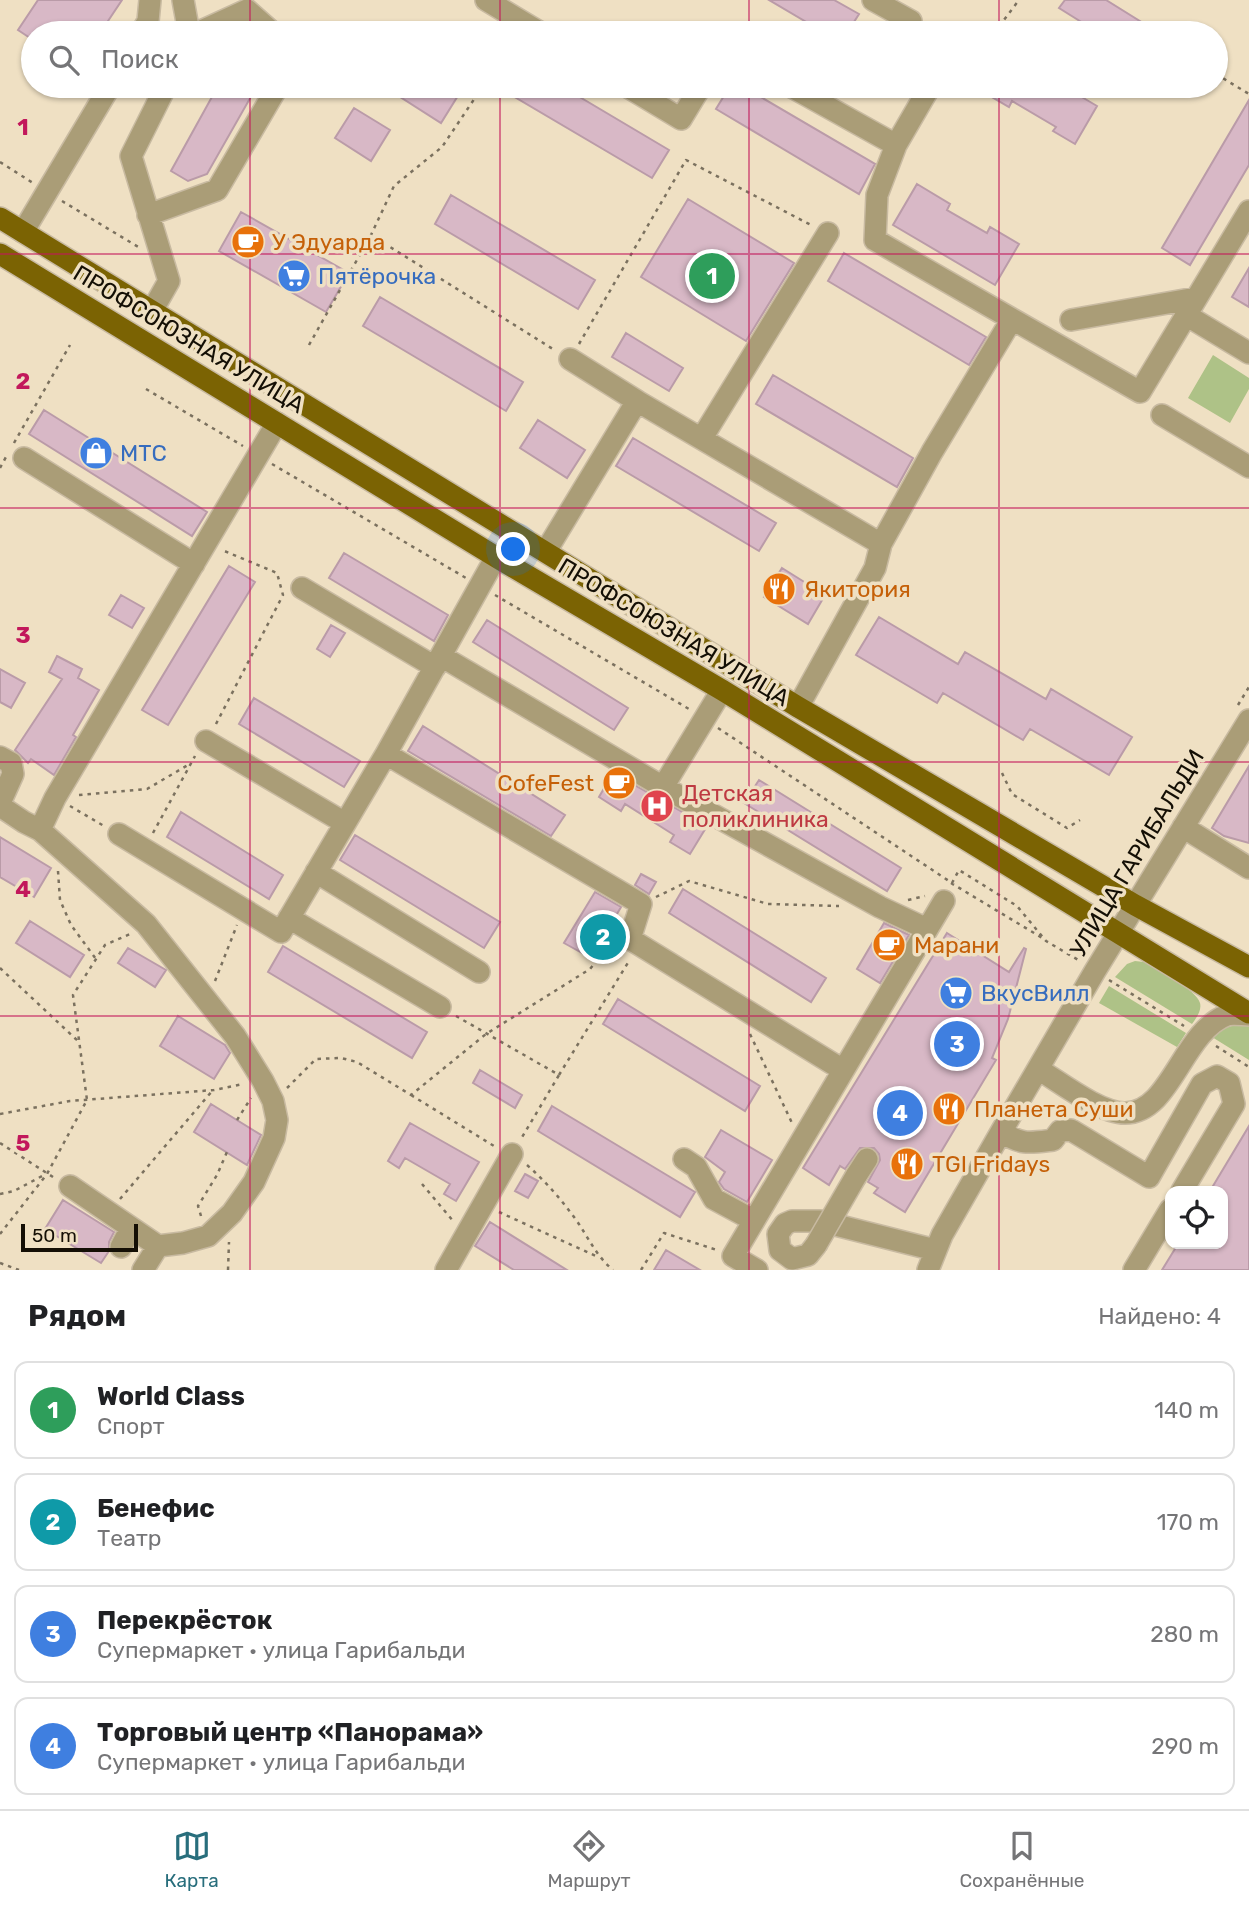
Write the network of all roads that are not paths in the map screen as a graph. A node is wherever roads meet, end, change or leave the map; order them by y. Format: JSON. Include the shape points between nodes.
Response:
{"nodes":[{"id":1,"x":150,"y":0,"type":"edge"},
{"id":2,"x":183,"y":0,"type":"edge"},
{"id":3,"x":486,"y":0,"type":"edge"},
{"id":4,"x":873,"y":0,"type":"edge"},
{"id":5,"x":910,"y":18,"type":"edge"},
{"id":6,"x":148,"y":21,"type":"edge"},
{"id":7,"x":187,"y":21,"type":"edge"},
{"id":8,"x":223,"y":21,"type":"edge"},
{"id":9,"x":259,"y":21,"type":"edge"},
{"id":10,"x":521,"y":21,"type":"edge"},
{"id":11,"x":103,"y":98,"type":"edge"},
{"id":12,"x":160,"y":98,"type":"edge"},
{"id":13,"x":271,"y":98,"type":"edge"},
{"id":14,"x":646,"y":98,"type":"edge"},
{"id":15,"x":694,"y":98,"type":"edge"},
{"id":16,"x":812,"y":98,"type":"edge"},
{"id":17,"x":923,"y":98,"type":"edge"},
{"id":18,"x":897,"y":145,"type":"junction"},
{"id":19,"x":1249,"y":211,"type":"edge"},
{"id":20,"x":148,"y":215,"type":"junction"},
{"id":21,"x":0,"y":218,"type":"edge"},
{"id":22,"x":23,"y":232,"type":"junction"},
{"id":23,"x":828,"y":233,"type":"road end"},
{"id":24,"x":0,"y":254,"type":"edge"},
{"id":25,"x":1191,"y":307,"type":"junction"},
{"id":26,"x":152,"y":311,"type":"junction"},
{"id":27,"x":1012,"y":319,"type":"junction"},
{"id":28,"x":1071,"y":320,"type":"dead end"},
{"id":29,"x":1249,"y":353,"type":"edge"},
{"id":30,"x":570,"y":359,"type":"road end"},
{"id":31,"x":637,"y":401,"type":"junction"},
{"id":32,"x":1163,"y":415,"type":"dead end"},
{"id":33,"x":277,"y":423,"type":"junction"},
{"id":34,"x":702,"y":439,"type":"junction"},
{"id":35,"x":15,"y":453,"type":"road end"},
{"id":36,"x":1249,"y":467,"type":"edge"},
{"id":37,"x":881,"y":544,"type":"junction"},
{"id":38,"x":546,"y":551,"type":"junction"},
{"id":39,"x":496,"y":557,"type":"junction"},
{"id":40,"x":194,"y":564,"type":"junction"},
{"id":41,"x":302,"y":588,"type":"dead end"},
{"id":42,"x":438,"y":662,"type":"junction"},
{"id":43,"x":722,"y":690,"type":"junction"},
{"id":44,"x":798,"y":707,"type":"junction"},
{"id":45,"x":1249,"y":720,"type":"edge"},
{"id":46,"x":206,"y":741,"type":"road end"},
{"id":47,"x":386,"y":754,"type":"junction"},
{"id":48,"x":0,"y":757,"type":"edge"},
{"id":49,"x":663,"y":787,"type":"junction"},
{"id":50,"x":0,"y":804,"type":"edge"},
{"id":51,"x":345,"y":824,"type":"junction"},
{"id":52,"x":1183,"y":827,"type":"junction"},
{"id":53,"x":40,"y":830,"type":"junction"},
{"id":54,"x":119,"y":834,"type":"road end"},
{"id":55,"x":1249,"y":868,"type":"edge"},
{"id":56,"x":316,"y":872,"type":"junction"},
{"id":57,"x":944,"y":892,"type":"road end"},
{"id":58,"x":1135,"y":905,"type":"junction"},
{"id":59,"x":289,"y":918,"type":"junction"},
{"id":60,"x":927,"y":929,"type":"junction"},
{"id":61,"x":1119,"y":934,"type":"junction"},
{"id":62,"x":1249,"y":967,"type":"edge"},
{"id":63,"x":479,"y":972,"type":"dead end"},
{"id":64,"x":440,"y":1006,"type":"road end"},
{"id":65,"x":1249,"y":1014,"type":"edge"},
{"id":66,"x":1038,"y":1069,"type":"junction"},
{"id":67,"x":843,"y":1070,"type":"junction"},
{"id":68,"x":1001,"y":1132,"type":"junction"},
{"id":69,"x":512,"y":1154,"type":"road end"},
{"id":70,"x":684,"y":1159,"type":"dead end"},
{"id":71,"x":867,"y":1159,"type":"dead end"},
{"id":72,"x":70,"y":1186,"type":"dead end"},
{"id":73,"x":1185,"y":1186,"type":"edge"},
{"id":74,"x":1165,"y":1218,"type":"edge"},
{"id":75,"x":753,"y":1220,"type":"junction"},
{"id":76,"x":131,"y":1228,"type":"junction"},
{"id":77,"x":158,"y":1246,"type":"junction"},
{"id":78,"x":121,"y":1247,"type":"dead end"},
{"id":79,"x":932,"y":1260,"type":"edge"},
{"id":80,"x":455,"y":1267,"type":"edge"},
{"id":81,"x":143,"y":1270,"type":"edge"},
{"id":82,"x":757,"y":1270,"type":"edge"},
{"id":83,"x":1134,"y":1270,"type":"edge"}],
"edges":[{"from":1,"to":6,"type":"street"},
{"from":2,"to":7,"type":"street"},
{"from":3,"to":10,"type":"street"},
{"from":4,"to":5,"type":"street"},
{"from":8,"to":9,"type":"street","via":[[247,10]]},
{"from":11,"to":22,"type":"street"},
{"from":12,"to":20,"type":"street","via":[[131,156]]},
{"from":13,"to":20,"type":"street","via":[[217,190]]},
{"from":14,"to":15,"type":"street","via":[[681,119]]},
{"from":16,"to":18,"type":"street"},
{"from":17,"to":18,"type":"street"},
{"from":18,"to":27,"type":"street","via":[[877,195],[875,240]]},
{"from":19,"to":25,"type":"street"},
{"from":20,"to":26,"type":"street","via":[[169,281]]},
{"from":21,"to":22,"type":"main road","name":"ПРОФСОЮЗНАЯ УЛИЦА"},
{"from":22,"to":26,"type":"main road","name":"ПРОФСОЮЗНАЯ УЛИЦА"},
{"from":23,"to":34,"type":"street"},
{"from":24,"to":33,"type":"main road","name":"ПРОФСОЮЗНАЯ УЛИЦА"},
{"from":25,"to":27,"type":"street","via":[[1140,392]]},
{"from":25,"to":28,"type":"street"},
{"from":25,"to":29,"type":"street"},
{"from":26,"to":38,"type":"main road","name":"ПРОФСОЮЗНАЯ УЛИЦА"},
{"from":27,"to":37,"type":"street"},
{"from":30,"to":31,"type":"street"},
{"from":31,"to":34,"type":"street"},
{"from":31,"to":38,"type":"street"},
{"from":32,"to":36,"type":"street"},
{"from":33,"to":39,"type":"main road","name":"ПРОФСОЮЗНАЯ УЛИЦА"},
{"from":33,"to":40,"type":"street"},
{"from":34,"to":37,"type":"street"},
{"from":35,"to":40,"type":"street"},
{"from":37,"to":44,"type":"street","via":[[875,568]]},
{"from":38,"to":44,"type":"main road","name":"ПРОФСОЮЗНАЯ УЛИЦА"},
{"from":39,"to":42,"type":"street"},
{"from":39,"to":43,"type":"main road","name":"ПРОФСОЮЗНАЯ УЛИЦА"},
{"from":40,"to":53,"type":"street","via":[[55,797]]},
{"from":41,"to":42,"type":"street"},
{"from":42,"to":47,"type":"street"},
{"from":42,"to":49,"type":"street"},
{"from":43,"to":49,"type":"street"},
{"from":43,"to":61,"type":"main road","name":"ПРОФСОЮЗНАЯ УЛИЦА"},
{"from":44,"to":58,"type":"main road","name":"ПРОФСОЮЗНАЯ УЛИЦА"},
{"from":45,"to":52,"type":"street","name":"УЛИЦА ГАРИБАЛЬДИ"},
{"from":46,"to":51,"type":"street"},
{"from":47,"to":51,"type":"street"},
{"from":47,"to":67,"type":"street","via":[[641,904],[630,939]]},
{"from":48,"to":50,"type":"street","via":[[11,764],[13,774]]},
{"from":49,"to":60,"type":"street"},
{"from":50,"to":53,"type":"street"},
{"from":51,"to":56,"type":"street"},
{"from":52,"to":55,"type":"street"},
{"from":52,"to":58,"type":"street","name":"УЛИЦА ГАРИБАЛЬДИ"},
{"from":53,"to":77,"type":"street","via":[[146,924],[235,1036],[273,1101],[274,1138],[254,1182],[232,1213],[208,1236]]},
{"from":54,"to":59,"type":"street","via":[[281,932]]},
{"from":56,"to":59,"type":"street"},
{"from":56,"to":63,"type":"street"},
{"from":57,"to":60,"type":"street"},
{"from":58,"to":61,"type":"street","name":"УЛИЦА ГАРИБАЛЬДИ"},
{"from":58,"to":62,"type":"main road","name":"ПРОФСОЮЗНАЯ УЛИЦА"},
{"from":59,"to":64,"type":"street"},
{"from":60,"to":67,"type":"street"},
{"from":61,"to":65,"type":"main road","name":"ПРОФСОЮЗНАЯ УЛИЦА"},
{"from":61,"to":66,"type":"street","name":"УЛИЦА ГАРИБАЛЬДИ"},
{"from":65,"to":66,"type":"street","via":[[1229,1014],[1199,1035],[1158,1098],[1143,1110],[1124,1113],[1103,1108]]},
{"from":66,"to":68,"type":"street","name":"УЛИЦА ГАРИБАЛЬДИ"},
{"from":67,"to":75,"type":"street"},
{"from":68,"to":73,"type":"street","via":[[1019,1143],[1031,1143],[1053,1140],[1060,1131],[1071,1130],[1149,1177],[1202,1083],[1217,1076],[1229,1083],[1234,1104]]},
{"from":68,"to":79,"type":"street","name":"УЛИЦА ГАРИБАЛЬДИ"},
{"from":69,"to":80,"type":"street","via":[[467,1232]]},
{"from":70,"to":75,"type":"street","via":[[696,1167],[714,1199]]},
{"from":71,"to":79,"type":"street","bridge":true,"via":[[812,1251],[797,1259],[783,1254],[777,1240],[780,1229],[797,1220],[826,1222]]},
{"from":72,"to":76,"type":"street"},
{"from":74,"to":83,"type":"street"},
{"from":75,"to":82,"type":"street","via":[[733,1256]]},
{"from":76,"to":77,"type":"street"},
{"from":76,"to":78,"type":"street"},
{"from":77,"to":81,"type":"street"}]}
